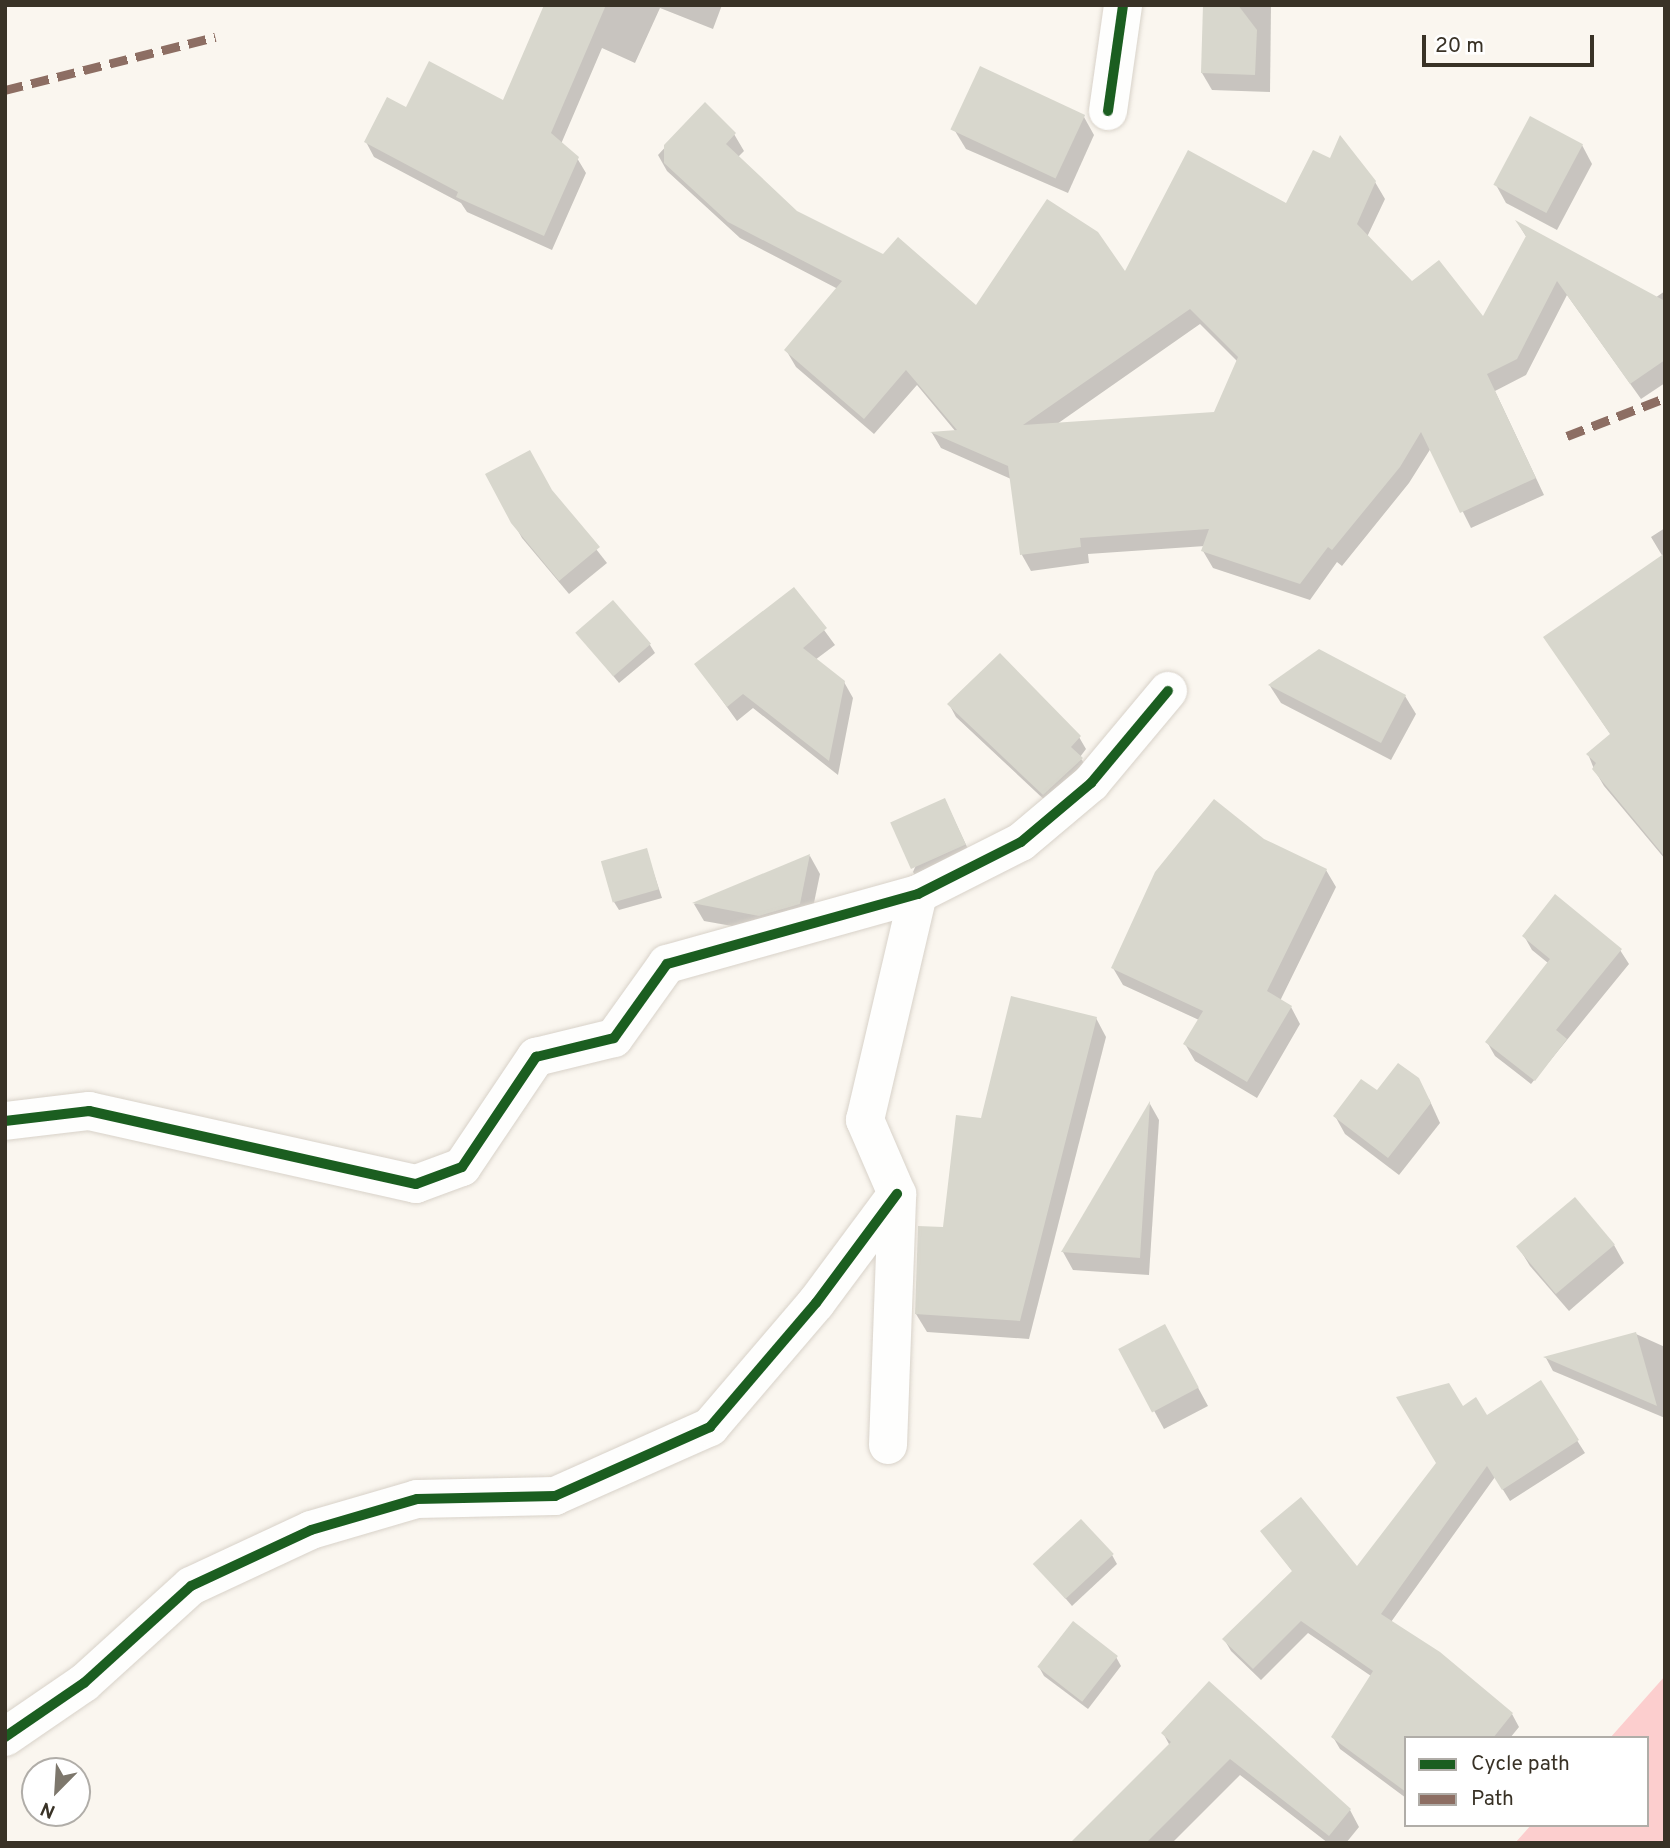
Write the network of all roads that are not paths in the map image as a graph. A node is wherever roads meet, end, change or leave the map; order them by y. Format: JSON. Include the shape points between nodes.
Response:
{"nodes":[{"id":1,"x":1123,"y":5,"type":"edge"},
{"id":2,"x":1108,"y":111,"type":"dead end"},
{"id":3,"x":1168,"y":691,"type":"dead end"},
{"id":4,"x":918,"y":894,"type":"junction"},
{"id":5,"x":5,"y":1121,"type":"edge"},
{"id":6,"x":897,"y":1194,"type":"junction"},
{"id":7,"x":888,"y":1445,"type":"dead end"},
{"id":8,"x":5,"y":1737,"type":"edge"}],
"edges":[{"from":1,"to":2,"type":"street"},
{"from":3,"to":4,"type":"street","via":[[1091,783],[1021,842]]},
{"from":4,"to":5,"type":"street","via":[[667,964],[614,1038],[536,1057],[462,1167],[416,1184],[89,1111]]},
{"from":4,"to":6,"type":"street","via":[[865,1120]]},
{"from":6,"to":7,"type":"street"},
{"from":6,"to":8,"type":"street","via":[[816,1303],[709,1427],[555,1496],[417,1499],[311,1530],[191,1587],[84,1683]]}]}
